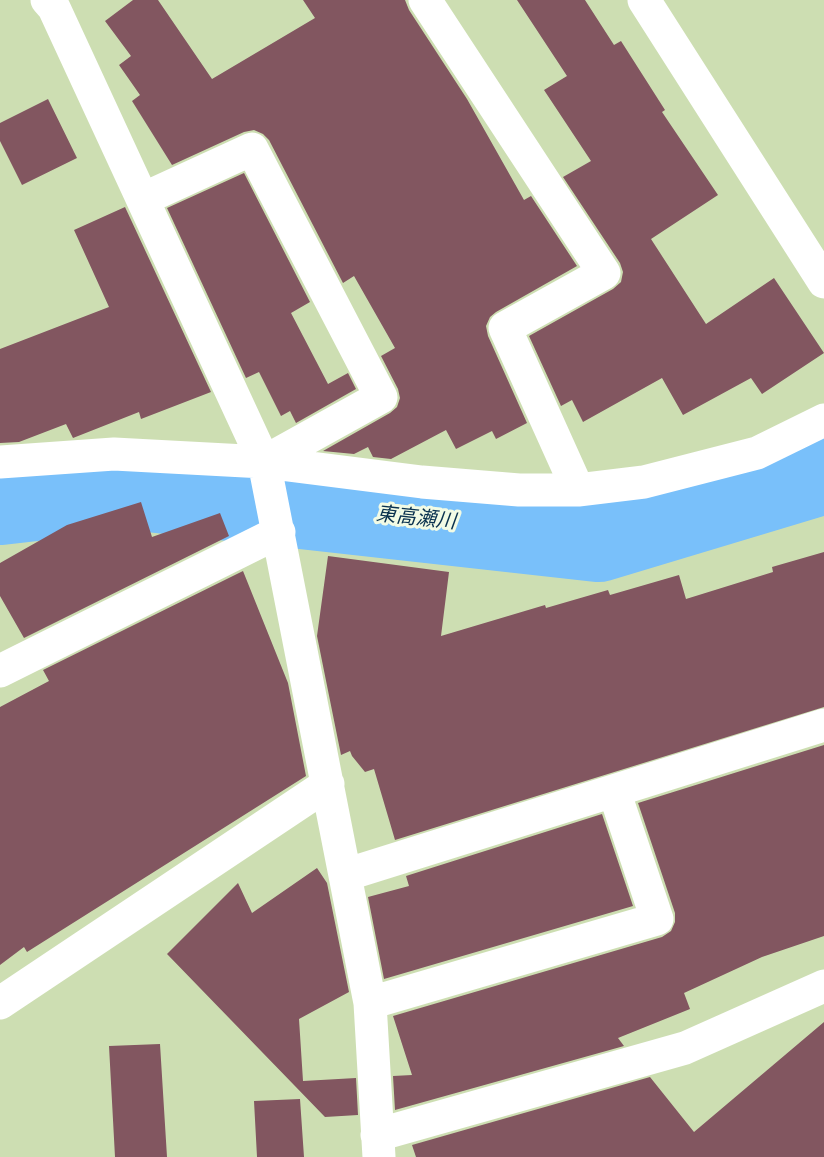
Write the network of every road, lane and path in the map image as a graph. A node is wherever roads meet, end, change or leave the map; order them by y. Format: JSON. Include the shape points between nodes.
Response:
{"nodes":[{"id":1,"x":425,"y":0,"type":"edge"},
{"id":2,"x":644,"y":0,"type":"edge"},
{"id":3,"x":55,"y":3,"type":"edge"},
{"id":4,"x":143,"y":199,"type":"junction"},
{"id":5,"x":824,"y":282,"type":"edge"},
{"id":6,"x":824,"y":420,"type":"edge"},
{"id":7,"x":0,"y":462,"type":"edge"},
{"id":8,"x":264,"y":462,"type":"junction"},
{"id":9,"x":578,"y":490,"type":"junction"},
{"id":10,"x":279,"y":532,"type":"junction"},
{"id":11,"x":0,"y":671,"type":"edge"},
{"id":12,"x":824,"y":725,"type":"edge"},
{"id":13,"x":328,"y":784,"type":"junction"},
{"id":14,"x":614,"y":791,"type":"junction"},
{"id":15,"x":345,"y":875,"type":"junction"},
{"id":16,"x":824,"y":987,"type":"edge"},
{"id":17,"x":0,"y":1003,"type":"edge"},
{"id":18,"x":370,"y":1003,"type":"junction"},
{"id":19,"x":378,"y":1146,"type":"edge"}],
"edges":[{"from":1,"to":9,"type":"street","via":[[604,273],[505,328]]},
{"from":2,"to":5,"type":"street"},
{"from":3,"to":4,"type":"street"},
{"from":4,"to":8,"type":"street"},
{"from":4,"to":8,"type":"street","via":[[252,149],[381,397]]},
{"from":6,"to":9,"type":"street","via":[[757,453],[644,482]]},
{"from":7,"to":8,"type":"street","via":[[114,454]]},
{"from":8,"to":9,"type":"street","via":[[422,482]]},
{"from":8,"to":10,"type":"street"},
{"from":10,"to":11,"type":"street"},
{"from":10,"to":13,"type":"street"},
{"from":12,"to":14,"type":"street"},
{"from":13,"to":15,"type":"street"},
{"from":13,"to":17,"type":"street"},
{"from":14,"to":15,"type":"street"},
{"from":14,"to":18,"type":"street","via":[[657,919]]},
{"from":15,"to":18,"type":"street"},
{"from":16,"to":19,"type":"street","via":[[685,1048]]},
{"from":18,"to":19,"type":"street"}]}
